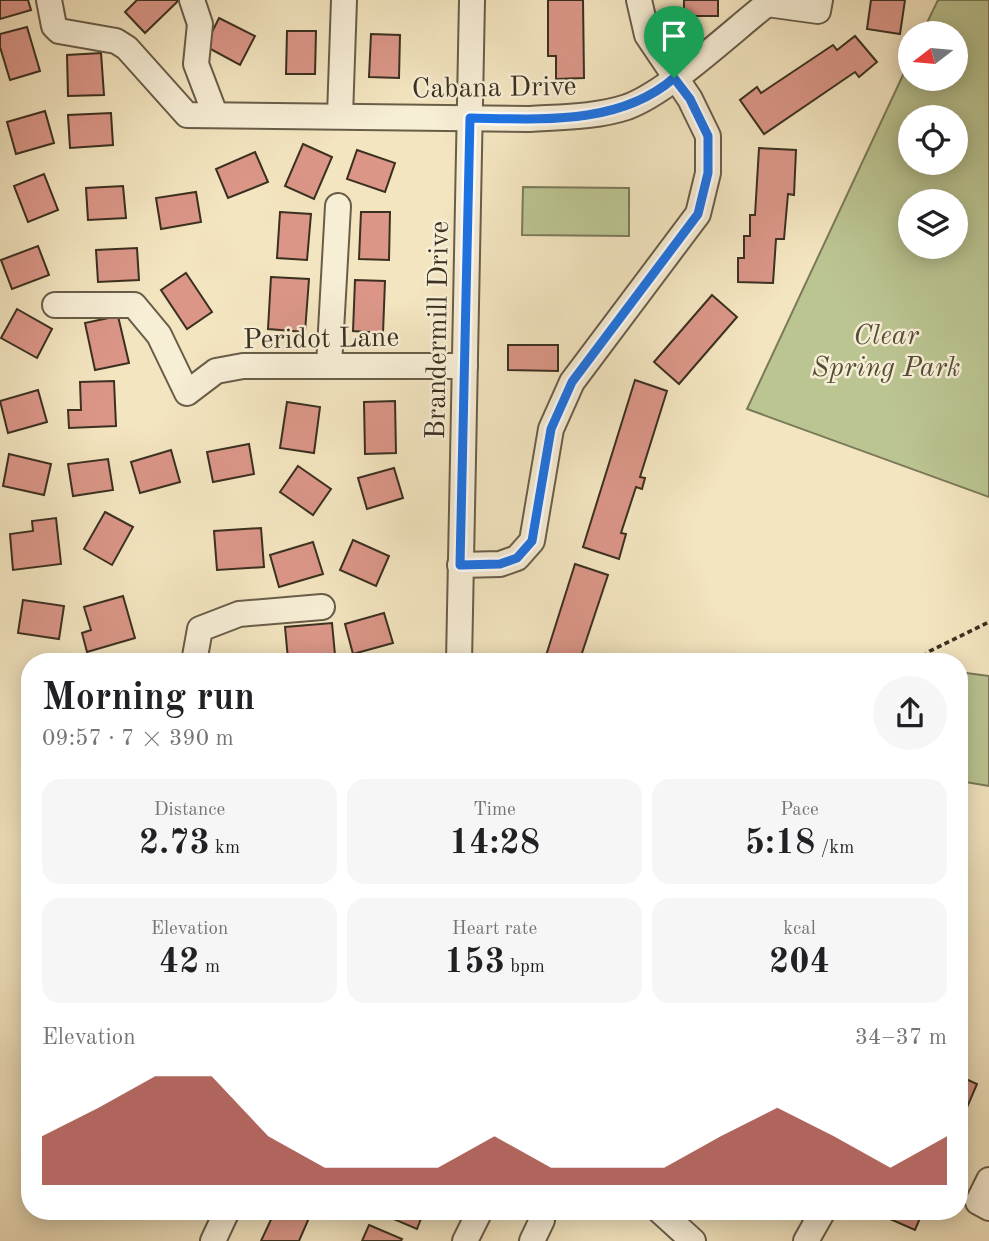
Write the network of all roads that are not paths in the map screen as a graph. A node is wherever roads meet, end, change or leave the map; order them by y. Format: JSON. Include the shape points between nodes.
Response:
{"nodes":[{"id":1,"x":49,"y":0,"type":"edge"},
{"id":2,"x":192,"y":0,"type":"edge"},
{"id":3,"x":344,"y":0,"type":"edge"},
{"id":4,"x":472,"y":0,"type":"edge"},
{"id":5,"x":639,"y":0,"type":"edge"},
{"id":6,"x":820,"y":0,"type":"edge"},
{"id":7,"x":767,"y":2,"type":"edge"},
{"id":8,"x":674,"y":78,"type":"junction"},
{"id":9,"x":215,"y":114,"type":"junction"},
{"id":10,"x":340,"y":116,"type":"junction"},
{"id":11,"x":470,"y":118,"type":"junction"},
{"id":12,"x":338,"y":205,"type":"dead end"},
{"id":13,"x":55,"y":304,"type":"dead end"},
{"id":14,"x":329,"y":366,"type":"junction"},
{"id":15,"x":465,"y":366,"type":"junction"},
{"id":16,"x":460,"y":565,"type":"junction"},
{"id":17,"x":322,"y":607,"type":"dead end"},
{"id":18,"x":196,"y":653,"type":"edge"},
{"id":19,"x":459,"y":653,"type":"edge"},
{"id":20,"x":989,"y":1180,"type":"edge"},
{"id":21,"x":989,"y":1208,"type":"edge"},
{"id":22,"x":223,"y":1220,"type":"edge"},
{"id":23,"x":476,"y":1220,"type":"edge"},
{"id":24,"x":542,"y":1220,"type":"edge"},
{"id":25,"x":670,"y":1220,"type":"edge"},
{"id":26,"x":817,"y":1220,"type":"edge"},
{"id":27,"x":213,"y":1241,"type":"edge"},
{"id":28,"x":466,"y":1241,"type":"edge"},
{"id":29,"x":532,"y":1241,"type":"edge"},
{"id":30,"x":693,"y":1241,"type":"edge"},
{"id":31,"x":806,"y":1241,"type":"edge"}],
"edges":[{"from":1,"to":9,"type":"street","name":"Cabana Drive","via":[[59,31],[116,41],[187,115]]},
{"from":2,"to":9,"type":"street","via":[[200,24],[196,64]]},
{"from":3,"to":10,"type":"street"},
{"from":4,"to":11,"type":"street","name":"Brandermill Drive"},
{"from":5,"to":8,"type":"street","via":[[647,36]]},
{"from":6,"to":7,"type":"street","name":"Cabana Drive","via":[[818,11]]},
{"from":7,"to":8,"type":"street","name":"Cabana Drive"},
{"from":8,"to":11,"type":"street","name":"Cabana Drive","via":[[655,94],[625,107],[576,117]]},
{"from":8,"to":16,"type":"street","via":[[708,136],[708,173],[698,214],[572,382],[551,429],[532,541],[517,558],[500,564]]},
{"from":9,"to":10,"type":"street","name":"Cabana Drive"},
{"from":10,"to":11,"type":"street","name":"Cabana Drive"},
{"from":11,"to":15,"type":"street","name":"Brandermill Drive"},
{"from":12,"to":14,"type":"street"},
{"from":13,"to":14,"type":"street","name":"Peridot Lane","via":[[134,305],[159,335],[187,393],[216,371],[243,366]]},
{"from":14,"to":15,"type":"street","name":"Peridot Lane"},
{"from":15,"to":16,"type":"street","name":"Brandermill Drive"},
{"from":16,"to":19,"type":"street","name":"Brandermill Drive"},
{"from":17,"to":18,"type":"street","via":[[239,614],[200,629]]},
{"from":20,"to":21,"type":"street","via":[[978,1202]]},
{"from":22,"to":27,"type":"street"},
{"from":23,"to":28,"type":"street"},
{"from":24,"to":29,"type":"street"},
{"from":25,"to":30,"type":"street"},
{"from":26,"to":31,"type":"street"}]}
